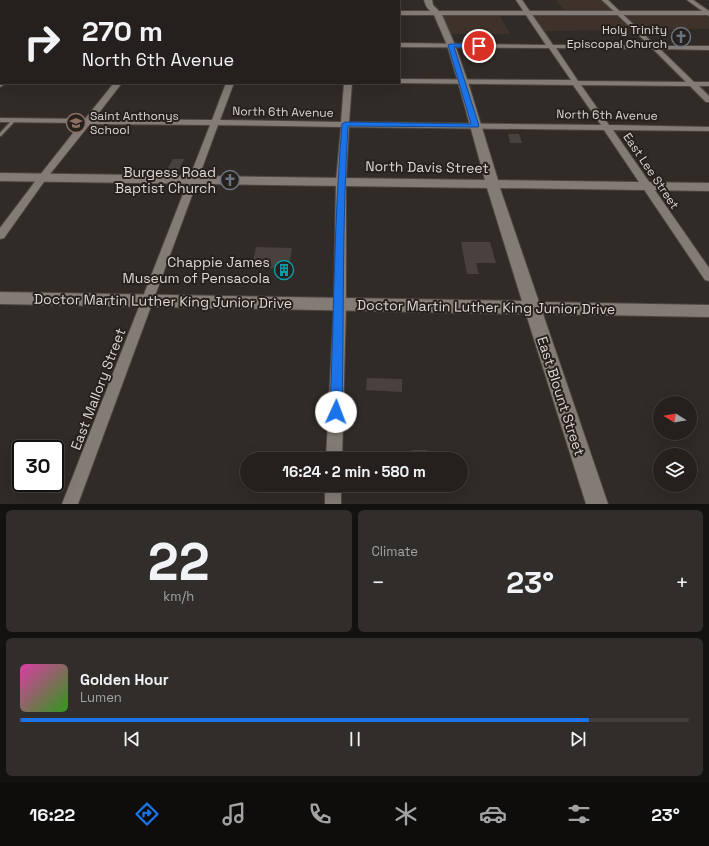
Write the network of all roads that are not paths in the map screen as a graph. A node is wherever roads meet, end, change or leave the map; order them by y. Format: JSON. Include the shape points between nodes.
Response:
{"nodes":[{"id":1,"x":428,"y":0,"type":"edge"},
{"id":2,"x":437,"y":0,"type":"edge"},
{"id":3,"x":519,"y":0,"type":"edge"},
{"id":4,"x":604,"y":0,"type":"edge"},
{"id":5,"x":690,"y":0,"type":"edge"},
{"id":6,"x":437,"y":13,"type":"junction"},
{"id":7,"x":528,"y":13,"type":"junction"},
{"id":8,"x":618,"y":13,"type":"junction"},
{"id":9,"x":709,"y":13,"type":"edge"},
{"id":10,"x":400,"y":14,"type":"edge"},
{"id":11,"x":400,"y":45,"type":"edge"},
{"id":12,"x":451,"y":45,"type":"junction"},
{"id":13,"x":550,"y":46,"type":"junction"},
{"id":14,"x":654,"y":48,"type":"junction"},
{"id":15,"x":709,"y":48,"type":"edge"},
{"id":16,"x":400,"y":81,"type":"edge"},
{"id":17,"x":463,"y":82,"type":"junction"},
{"id":18,"x":576,"y":83,"type":"junction"},
{"id":19,"x":117,"y":84,"type":"edge"},
{"id":20,"x":230,"y":84,"type":"edge"},
{"id":21,"x":348,"y":84,"type":"edge"},
{"id":22,"x":692,"y":84,"type":"junction"},
{"id":23,"x":709,"y":84,"type":"edge"},
{"id":24,"x":709,"y":100,"type":"edge"},
{"id":25,"x":0,"y":120,"type":"edge"},
{"id":26,"x":14,"y":120,"type":"junction"},
{"id":27,"x":88,"y":121,"type":"junction"},
{"id":28,"x":215,"y":123,"type":"junction"},
{"id":29,"x":345,"y":124,"type":"junction"},
{"id":30,"x":476,"y":126,"type":"junction"},
{"id":31,"x":606,"y":128,"type":"junction"},
{"id":32,"x":709,"y":129,"type":"edge"},
{"id":33,"x":0,"y":135,"type":"edge"},
{"id":34,"x":0,"y":176,"type":"edge"},
{"id":35,"x":43,"y":177,"type":"junction"},
{"id":36,"x":193,"y":179,"type":"junction"},
{"id":37,"x":341,"y":181,"type":"junction"},
{"id":38,"x":492,"y":183,"type":"junction"},
{"id":39,"x":646,"y":186,"type":"junction"},
{"id":40,"x":709,"y":186,"type":"edge"},
{"id":41,"x":0,"y":236,"type":"edge"},
{"id":42,"x":709,"y":277,"type":"edge"},
{"id":43,"x":0,"y":298,"type":"edge"},
{"id":44,"x":147,"y":301,"type":"junction"},
{"id":45,"x":340,"y":304,"type":"junction"},
{"id":46,"x":532,"y":308,"type":"junction"},
{"id":47,"x":709,"y":310,"type":"edge"},
{"id":48,"x":334,"y":452,"type":"edge"},
{"id":49,"x":333,"y":492,"type":"edge"},
{"id":50,"x":70,"y":504,"type":"edge"},
{"id":51,"x":333,"y":504,"type":"edge"},
{"id":52,"x":597,"y":504,"type":"edge"}],
"edges":[{"from":1,"to":6,"type":"main road","name":"East Blount Street"},
{"from":2,"to":6,"type":"main road","name":"East Blount Street"},
{"from":3,"to":7,"type":"street","name":"East Lee Street"},
{"from":4,"to":8,"type":"street"},
{"from":5,"to":9,"type":"street"},
{"from":6,"to":7,"type":"main road"},
{"from":6,"to":10,"type":"main road"},
{"from":6,"to":12,"type":"main road","name":"East Blount Street"},
{"from":7,"to":8,"type":"main road"},
{"from":7,"to":13,"type":"street","name":"East Lee Street"},
{"from":8,"to":9,"type":"main road"},
{"from":8,"to":14,"type":"street"},
{"from":11,"to":12,"type":"street"},
{"from":12,"to":13,"type":"street"},
{"from":12,"to":17,"type":"main road","name":"East Blount Street"},
{"from":13,"to":14,"type":"street"},
{"from":13,"to":18,"type":"street","name":"East Lee Street"},
{"from":14,"to":15,"type":"street"},
{"from":14,"to":22,"type":"street"},
{"from":16,"to":17,"type":"street"},
{"from":17,"to":18,"type":"street"},
{"from":17,"to":30,"type":"main road","name":"East Blount Street"},
{"from":18,"to":22,"type":"street"},
{"from":18,"to":31,"type":"street","name":"East Lee Street"},
{"from":19,"to":27,"type":"street"},
{"from":20,"to":28,"type":"street","name":"East Mallory Street"},
{"from":21,"to":29,"type":"street"},
{"from":22,"to":23,"type":"street"},
{"from":22,"to":24,"type":"street"},
{"from":25,"to":26,"type":"street","name":"North 6th Avenue"},
{"from":26,"to":27,"type":"street","name":"North 6th Avenue"},
{"from":26,"to":33,"type":"lane"},
{"from":27,"to":28,"type":"street","name":"North 6th Avenue"},
{"from":27,"to":35,"type":"street"},
{"from":28,"to":29,"type":"street","name":"North 6th Avenue"},
{"from":28,"to":36,"type":"street","name":"East Mallory Street"},
{"from":29,"to":30,"type":"street","name":"North 6th Avenue"},
{"from":29,"to":37,"type":"street"},
{"from":30,"to":31,"type":"street","name":"North 6th Avenue"},
{"from":30,"to":38,"type":"main road","name":"East Blount Street"},
{"from":31,"to":32,"type":"street","name":"North 6th Avenue"},
{"from":31,"to":39,"type":"street","name":"East Lee Street"},
{"from":34,"to":35,"type":"main road","name":"North Davis Street"},
{"from":35,"to":36,"type":"main road","name":"North Davis Street"},
{"from":35,"to":41,"type":"street"},
{"from":36,"to":37,"type":"main road","name":"North Davis Street"},
{"from":36,"to":44,"type":"street","name":"East Mallory Street"},
{"from":37,"to":38,"type":"main road","name":"North Davis Street"},
{"from":37,"to":45,"type":"street"},
{"from":38,"to":39,"type":"main road","name":"North Davis Street"},
{"from":38,"to":46,"type":"main road","name":"East Blount Street"},
{"from":39,"to":40,"type":"main road","name":"North Davis Street"},
{"from":39,"to":42,"type":"street","name":"East Lee Street"},
{"from":43,"to":44,"type":"main road","name":"Doctor Martin Luther King Junior Drive"},
{"from":44,"to":45,"type":"main road","name":"Doctor Martin Luther King Junior Drive"},
{"from":44,"to":50,"type":"street","name":"East Mallory Street"},
{"from":45,"to":46,"type":"main road","name":"Doctor Martin Luther King Junior Drive"},
{"from":45,"to":48,"type":"street"},
{"from":46,"to":47,"type":"main road","name":"Doctor Martin Luther King Junior Drive"},
{"from":46,"to":52,"type":"main road","name":"East Blount Street"},
{"from":49,"to":51,"type":"street"}]}
